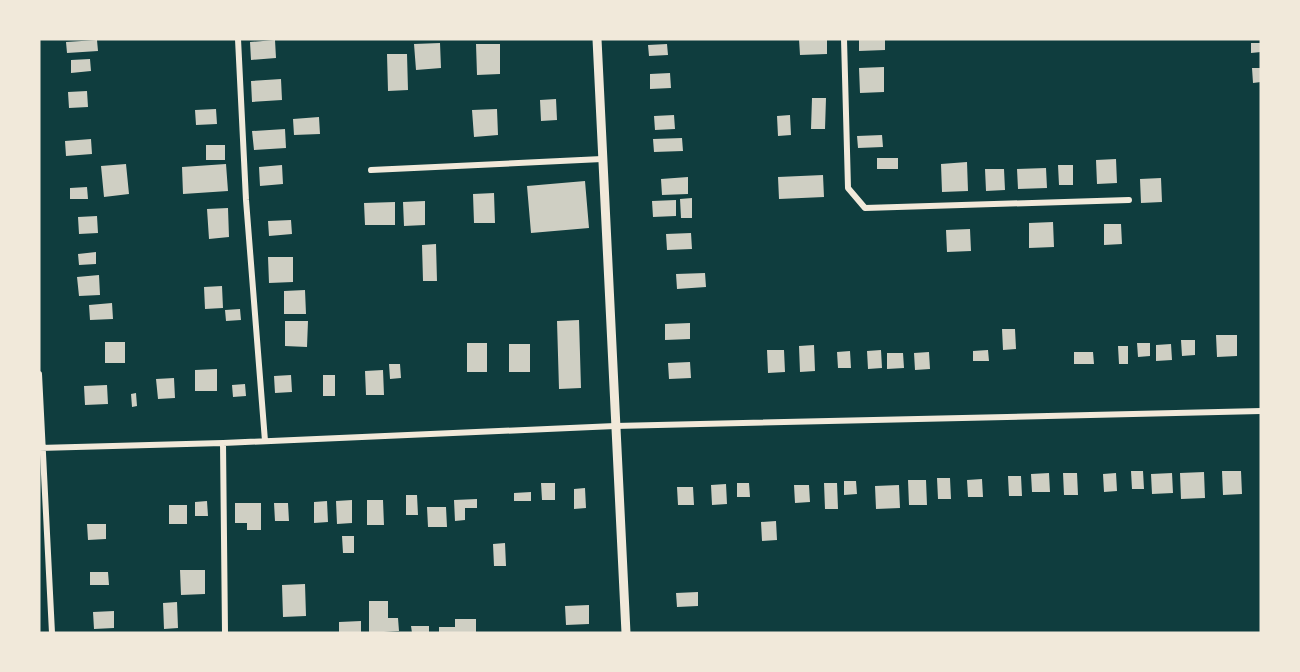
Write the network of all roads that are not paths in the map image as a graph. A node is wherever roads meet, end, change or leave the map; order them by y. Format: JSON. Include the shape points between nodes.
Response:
{"nodes":[{"id":1,"x":238,"y":39,"type":"edge"},
{"id":2,"x":597,"y":39,"type":"edge"},
{"id":3,"x":844,"y":39,"type":"edge"},
{"id":4,"x":602,"y":159,"type":"junction"},
{"id":5,"x":371,"y":170,"type":"dead end"},
{"id":6,"x":1129,"y":200,"type":"dead end"},
{"id":7,"x":39,"y":374,"type":"edge"},
{"id":8,"x":1261,"y":411,"type":"edge"},
{"id":9,"x":615,"y":426,"type":"junction"},
{"id":10,"x":265,"y":441,"type":"junction"},
{"id":11,"x":224,"y":443,"type":"junction"},
{"id":12,"x":40,"y":448,"type":"edge"},
{"id":13,"x":52,"y":633,"type":"edge"},
{"id":14,"x":225,"y":633,"type":"edge"},
{"id":15,"x":626,"y":633,"type":"edge"}],
"edges":[{"from":1,"to":10,"type":"street"},
{"from":2,"to":4,"type":"main road"},
{"from":3,"to":6,"type":"street","via":[[848,188],[865,207]]},
{"from":4,"to":5,"type":"street"},
{"from":4,"to":9,"type":"main road"},
{"from":7,"to":12,"type":"street"},
{"from":8,"to":9,"type":"street"},
{"from":9,"to":10,"type":"street"},
{"from":9,"to":15,"type":"main road"},
{"from":10,"to":11,"type":"street"},
{"from":11,"to":12,"type":"street"},
{"from":11,"to":14,"type":"street"},
{"from":12,"to":13,"type":"street"}]}
